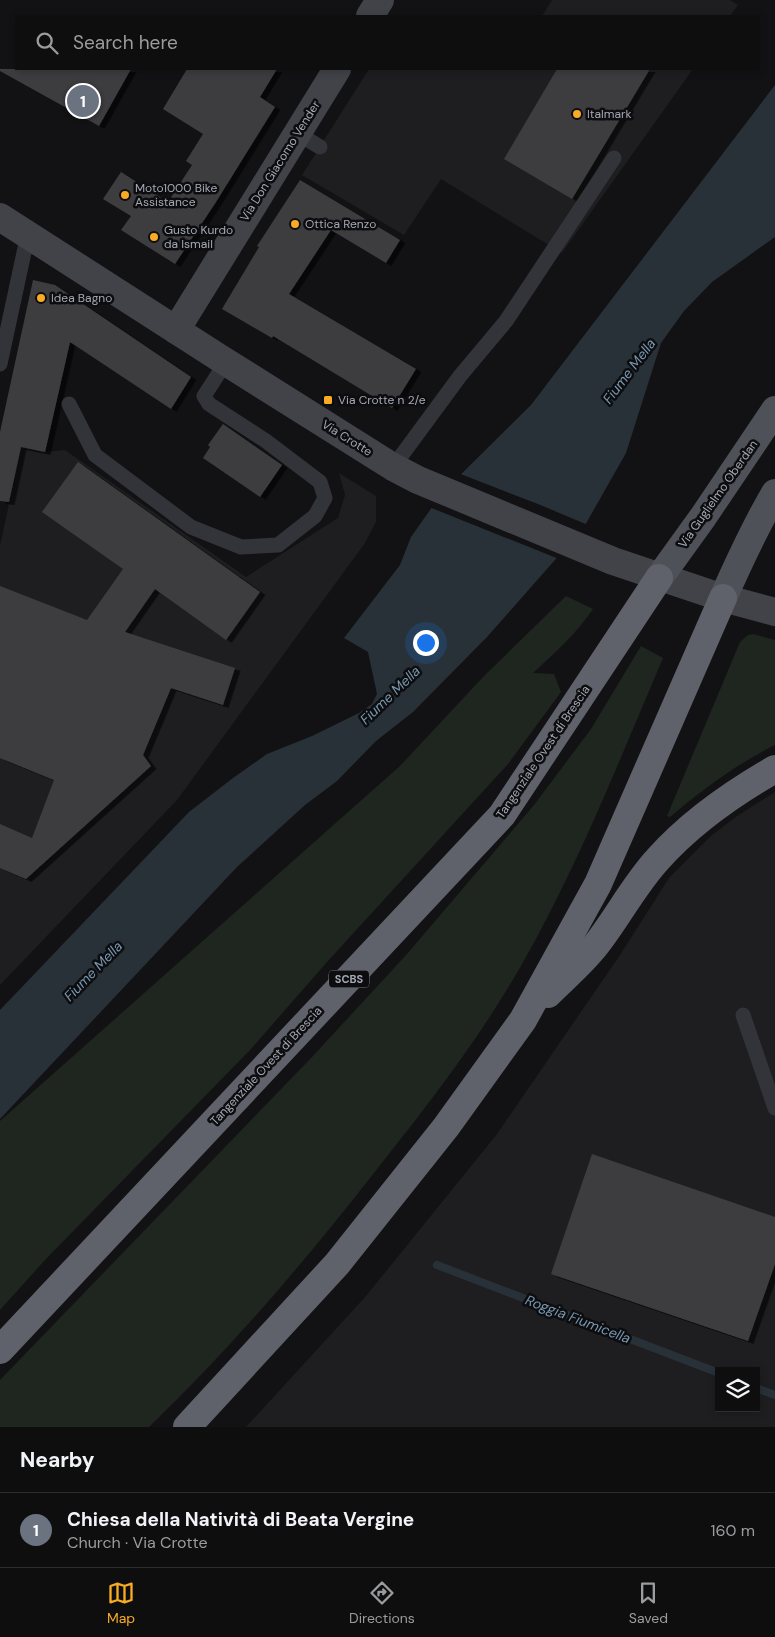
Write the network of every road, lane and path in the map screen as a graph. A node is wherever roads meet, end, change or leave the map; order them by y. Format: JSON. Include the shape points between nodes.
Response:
{"nodes":[{"id":1,"x":380,"y":0,"type":"edge"},
{"id":2,"x":371,"y":15,"type":"edge"},
{"id":3,"x":337,"y":70,"type":"edge"},
{"id":4,"x":614,"y":158,"type":"dead end"},
{"id":5,"x":0,"y":217,"type":"edge"},
{"id":6,"x":28,"y":234,"type":"junction"},
{"id":7,"x":176,"y":330,"type":"junction"},
{"id":8,"x":226,"y":362,"type":"junction"},
{"id":9,"x":0,"y":364,"type":"edge"},
{"id":10,"x":69,"y":404,"type":"dead end"},
{"id":11,"x":775,"y":410,"type":"edge"},
{"id":12,"x":393,"y":467,"type":"junction"},
{"id":13,"x":775,"y":493,"type":"edge"},
{"id":14,"x":659,"y":578,"type":"junction"},
{"id":15,"x":724,"y":598,"type":"junction"},
{"id":16,"x":775,"y":612,"type":"edge"},
{"id":17,"x":775,"y":769,"type":"edge"},
{"id":18,"x":744,"y":1015,"type":"dead end"},
{"id":19,"x":523,"y":1020,"type":"junction"},
{"id":20,"x":775,"y":1108,"type":"edge"},
{"id":21,"x":0,"y":1350,"type":"edge"},
{"id":22,"x":187,"y":1427,"type":"edge"}],
"edges":[{"from":1,"to":2,"type":"street"},
{"from":3,"to":7,"type":"street","name":"Via Don Giacomo Vender","via":[[308,140]]},
{"from":4,"to":12,"type":"lane","via":[[506,321],[460,376]]},
{"from":5,"to":6,"type":"street","name":"Via Crotte"},
{"from":6,"to":7,"type":"street","name":"Via Crotte"},
{"from":6,"to":9,"type":"lane"},
{"from":7,"to":8,"type":"street","name":"Via Crotte"},
{"from":8,"to":10,"type":"lane","via":[[204,396],[209,404],[320,482],[325,498],[315,516],[278,545],[241,547],[190,527],[95,455]]},
{"from":8,"to":12,"type":"street","name":"Via Crotte"},
{"from":11,"to":14,"type":"main road","name":"Via Guglielmo Oberdan"},
{"from":12,"to":14,"type":"street","name":"Via Crotte"},
{"from":13,"to":15,"type":"main road","via":[[741,556]]},
{"from":14,"to":15,"type":"street","name":"Via Crotte"},
{"from":14,"to":21,"type":"highway","name":"Tangenziale Ovest di Brescia","number":"SCBS","via":[[502,815]]},
{"from":15,"to":16,"type":"street","name":"Via Crotte"},
{"from":15,"to":19,"type":"highway","via":[[598,884]]},
{"from":17,"to":19,"type":"highway","via":[[715,807],[658,858],[595,946]]},
{"from":18,"to":20,"type":"lane"},
{"from":19,"to":22,"type":"highway","via":[[446,1128],[337,1264]]}]}
